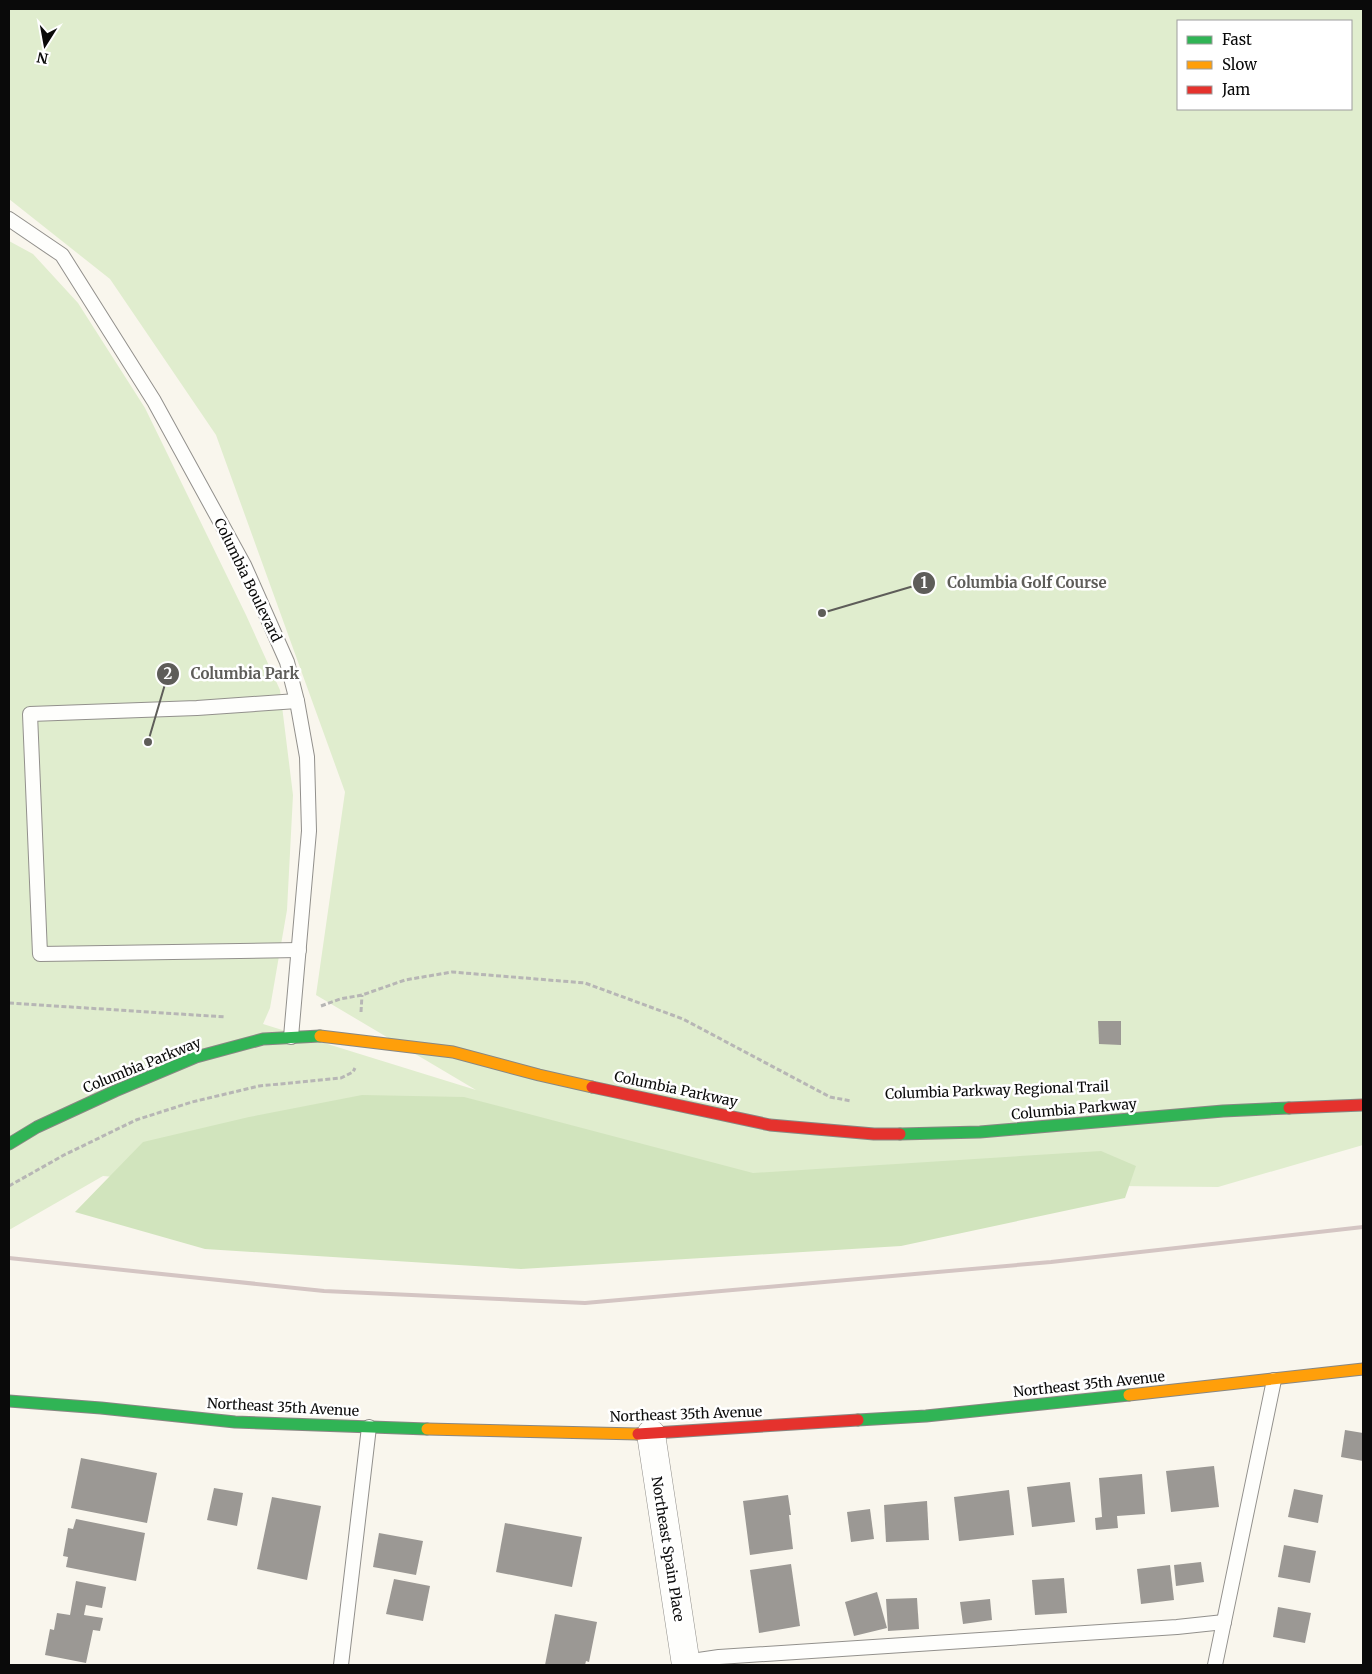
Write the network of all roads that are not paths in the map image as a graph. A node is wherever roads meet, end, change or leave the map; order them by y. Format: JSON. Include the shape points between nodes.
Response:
{"nodes":[{"id":1,"x":9,"y":220,"type":"edge"},
{"id":2,"x":297,"y":701,"type":"junction"},
{"id":3,"x":299,"y":950,"type":"junction"},
{"id":4,"x":290,"y":1037,"type":"junction"},
{"id":5,"x":1363,"y":1105,"type":"edge"},
{"id":6,"x":9,"y":1144,"type":"edge"},
{"id":7,"x":1363,"y":1369,"type":"edge"},
{"id":8,"x":1274,"y":1380,"type":"junction"},
{"id":9,"x":10,"y":1405,"type":"edge"},
{"id":10,"x":369,"y":1427,"type":"junction"},
{"id":11,"x":651,"y":1434,"type":"junction"},
{"id":12,"x":1224,"y":1622,"type":"junction"},
{"id":13,"x":686,"y":1664,"type":"edge"},
{"id":14,"x":341,"y":1665,"type":"edge"},
{"id":15,"x":1215,"y":1665,"type":"edge"}],
"edges":[{"from":1,"to":2,"type":"lane","name":"Columbia Boulevard","via":[[62,256],[154,401],[244,565],[287,662]]},
{"from":2,"to":3,"type":"lane","name":"Columbia Boulevard","via":[[306,757],[310,831]]},
{"from":2,"to":3,"type":"lane","via":[[30,714],[40,954]]},
{"from":3,"to":4,"type":"lane","name":"Columbia Boulevard"},
{"from":4,"to":5,"type":"street","name":"Columbia Parkway","via":[[315,1035],[453,1052],[539,1075],[770,1125],[874,1134],[980,1132],[1223,1111]]},
{"from":4,"to":6,"type":"street","name":"Columbia Parkway","via":[[263,1039],[196,1057],[115,1090]]},
{"from":7,"to":8,"type":"street","name":"Northeast 35th Avenue"},
{"from":8,"to":11,"type":"street","name":"Northeast 35th Avenue","via":[[926,1416]]},
{"from":8,"to":12,"type":"lane"},
{"from":9,"to":10,"type":"street","name":"Northeast 35th Avenue","via":[[102,1408],[235,1422]]},
{"from":10,"to":11,"type":"street","name":"Northeast 35th Avenue"},
{"from":10,"to":14,"type":"lane"},
{"from":11,"to":13,"type":"street","name":"Northeast Spain Place"},
{"from":12,"to":13,"type":"lane","via":[[719,1657]]},
{"from":12,"to":15,"type":"lane"}]}
